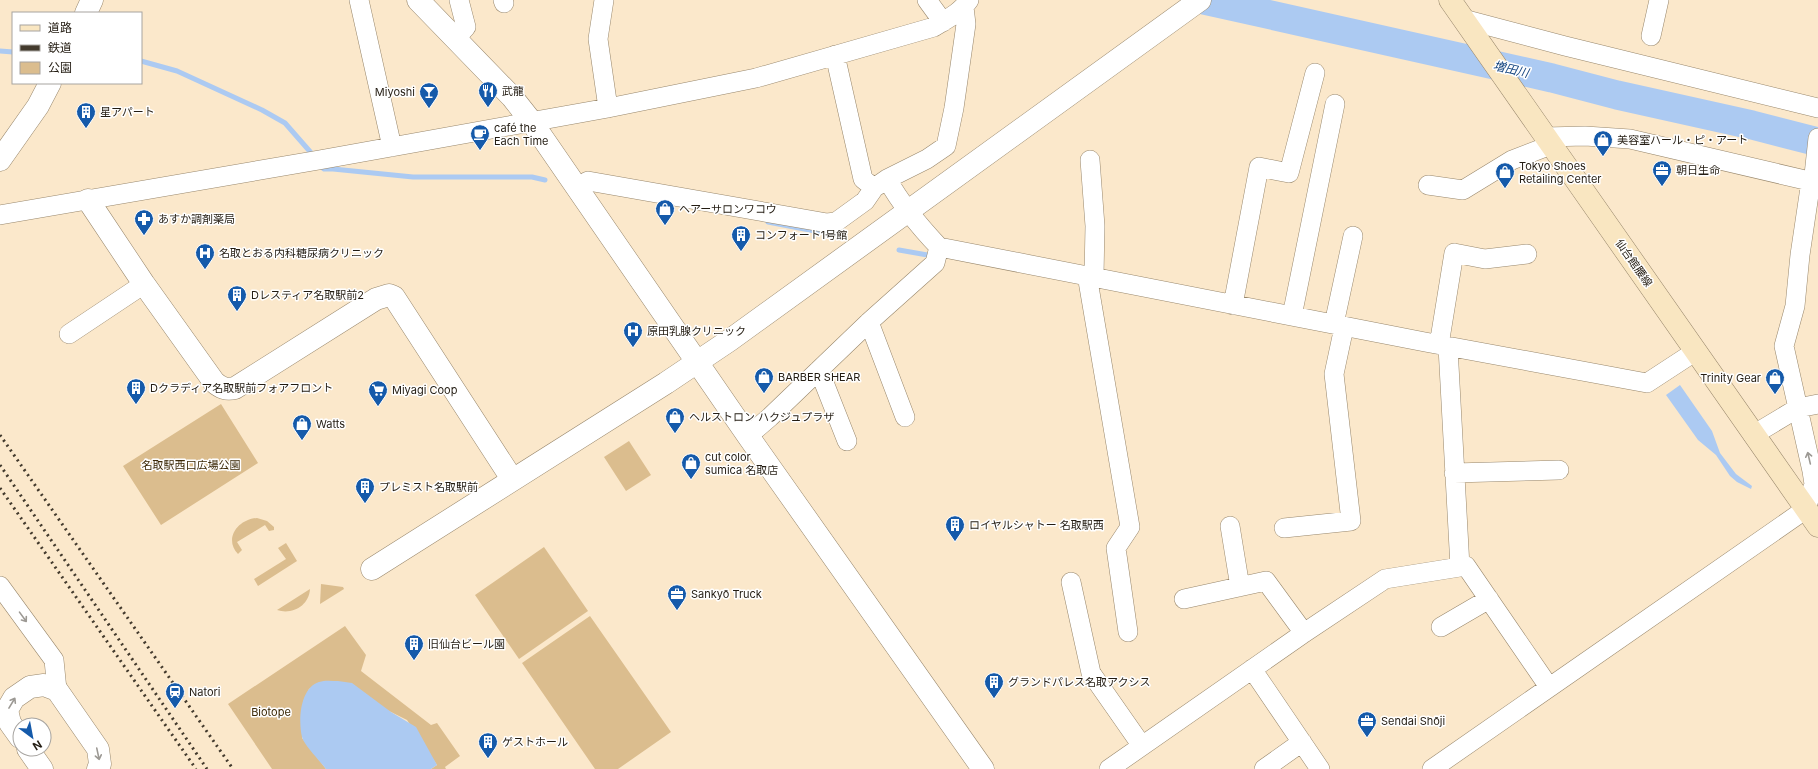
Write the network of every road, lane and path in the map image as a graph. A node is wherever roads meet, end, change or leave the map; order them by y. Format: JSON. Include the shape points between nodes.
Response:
{"nodes":[{"id":1,"x":92,"y":0,"type":"edge"},
{"id":2,"x":359,"y":0,"type":"edge"},
{"id":3,"x":418,"y":0,"type":"edge"},
{"id":4,"x":459,"y":0,"type":"edge"},
{"id":5,"x":604,"y":0,"type":"edge"},
{"id":6,"x":927,"y":0,"type":"edge"},
{"id":7,"x":1200,"y":0,"type":"edge"},
{"id":8,"x":1450,"y":0,"type":"edge"},
{"id":9,"x":1659,"y":0,"type":"edge"},
{"id":10,"x":966,"y":3,"type":"edge"},
{"id":11,"x":86,"y":12,"type":"edge"},
{"id":12,"x":942,"y":22,"type":"junction"},
{"id":13,"x":1466,"y":24,"type":"junction"},
{"id":14,"x":1651,"y":36,"type":"dead end"},
{"id":15,"x":455,"y":39,"type":"junction"},
{"id":16,"x":835,"y":55,"type":"junction"},
{"id":17,"x":1315,"y":73,"type":"dead end"},
{"id":18,"x":49,"y":84,"type":"edge"},
{"id":19,"x":1335,"y":104,"type":"dead end"},
{"id":20,"x":608,"y":108,"type":"junction"},
{"id":21,"x":1818,"y":108,"type":"edge"},
{"id":22,"x":532,"y":121,"type":"junction"},
{"id":23,"x":1818,"y":138,"type":"edge"},
{"id":24,"x":1548,"y":141,"type":"junction"},
{"id":25,"x":392,"y":147,"type":"junction"},
{"id":26,"x":2,"y":155,"type":"edge"},
{"id":27,"x":1090,"y":160,"type":"dead end"},
{"id":28,"x":1814,"y":180,"type":"edge"},
{"id":29,"x":880,"y":183,"type":"junction"},
{"id":30,"x":1428,"y":185,"type":"dead end"},
{"id":31,"x":577,"y":188,"type":"junction"},
{"id":32,"x":88,"y":200,"type":"junction"},
{"id":33,"x":908,"y":210,"type":"junction"},
{"id":34,"x":0,"y":215,"type":"edge"},
{"id":35,"x":1353,"y":236,"type":"dead end"},
{"id":36,"x":937,"y":254,"type":"junction"},
{"id":37,"x":1527,"y":254,"type":"dead end"},
{"id":38,"x":1090,"y":276,"type":"junction"},
{"id":39,"x":144,"y":284,"type":"junction"},
{"id":40,"x":1233,"y":305,"type":"junction"},
{"id":41,"x":1292,"y":316,"type":"junction"},
{"id":42,"x":869,"y":322,"type":"junction"},
{"id":43,"x":1339,"y":326,"type":"junction"},
{"id":44,"x":69,"y":334,"type":"dead end"},
{"id":45,"x":1445,"y":349,"type":"junction"},
{"id":46,"x":1696,"y":351,"type":"junction"},
{"id":47,"x":697,"y":362,"type":"junction"},
{"id":48,"x":819,"y":370,"type":"junction"},
{"id":49,"x":1818,"y":404,"type":"edge"},
{"id":50,"x":1798,"y":408,"type":"junction"},
{"id":51,"x":905,"y":417,"type":"dead end"},
{"id":52,"x":1753,"y":435,"type":"junction"},
{"id":53,"x":748,"y":436,"type":"junction"},
{"id":54,"x":847,"y":441,"type":"dead end"},
{"id":55,"x":1559,"y":470,"type":"dead end"},
{"id":56,"x":1454,"y":473,"type":"junction"},
{"id":57,"x":512,"y":480,"type":"junction"},
{"id":58,"x":1814,"y":515,"type":"edge"},
{"id":59,"x":1230,"y":526,"type":"dead end"},
{"id":60,"x":1284,"y":528,"type":"dead end"},
{"id":61,"x":1460,"y":567,"type":"junction"},
{"id":62,"x":372,"y":569,"type":"dead end"},
{"id":63,"x":1071,"y":582,"type":"dead end"},
{"id":64,"x":0,"y":586,"type":"edge"},
{"id":65,"x":1240,"y":587,"type":"junction"},
{"id":66,"x":1184,"y":599,"type":"dead end"},
{"id":67,"x":1489,"y":599,"type":"junction"},
{"id":68,"x":1441,"y":627,"type":"dead end"},
{"id":69,"x":1128,"y":632,"type":"dead end"},
{"id":70,"x":1304,"y":633,"type":"junction"},
{"id":71,"x":1252,"y":669,"type":"junction"},
{"id":72,"x":1549,"y":687,"type":"junction"},
{"id":73,"x":57,"y":690,"type":"junction"},
{"id":74,"x":12,"y":726,"type":"edge"},
{"id":75,"x":1302,"y":742,"type":"junction"},
{"id":76,"x":1142,"y":746,"type":"junction"},
{"id":77,"x":34,"y":757,"type":"edge"},
{"id":78,"x":42,"y":769,"type":"edge"},
{"id":79,"x":98,"y":769,"type":"edge"},
{"id":80,"x":983,"y":769,"type":"edge"},
{"id":81,"x":1109,"y":769,"type":"edge"},
{"id":82,"x":1264,"y":769,"type":"edge"},
{"id":83,"x":1320,"y":769,"type":"edge"},
{"id":84,"x":1432,"y":769,"type":"edge"}],
"edges":[{"from":1,"to":11,"type":"street"},
{"from":2,"to":25,"type":"street"},
{"from":3,"to":15,"type":"street"},
{"from":4,"to":15,"type":"street","via":[[466,28]]},
{"from":5,"to":20,"type":"street","via":[[598,39]]},
{"from":6,"to":12,"type":"street"},
{"from":7,"to":33,"type":"street"},
{"from":8,"to":13,"type":"main road","name":"仙台館腰線"},
{"from":9,"to":14,"type":"street"},
{"from":10,"to":12,"type":"street"},
{"from":10,"to":29,"type":"street","via":[[966,24],[946,146],[927,159]]},
{"from":12,"to":16,"type":"street","via":[[934,27]]},
{"from":13,"to":21,"type":"street"},
{"from":13,"to":24,"type":"main road","name":"仙台館腰線"},
{"from":15,"to":22,"type":"street"},
{"from":16,"to":20,"type":"street","via":[[756,78]]},
{"from":16,"to":29,"type":"street","via":[[863,179]]},
{"from":17,"to":40,"type":"street","via":[[1289,173],[1259,167]]},
{"from":18,"to":26,"type":"street","via":[[38,106]]},
{"from":19,"to":41,"type":"street"},
{"from":20,"to":22,"type":"street"},
{"from":22,"to":25,"type":"street"},
{"from":22,"to":31,"type":"street"},
{"from":23,"to":28,"type":"street"},
{"from":24,"to":28,"type":"street","via":[[1585,136],[1630,139]]},
{"from":24,"to":30,"type":"street","via":[[1463,190]]},
{"from":24,"to":46,"type":"main road","name":"仙台館腰線"},
{"from":25,"to":32,"type":"street"},
{"from":27,"to":38,"type":"street","via":[[1095,226]]},
{"from":28,"to":50,"type":"street","via":[[1800,255],[1795,306],[1784,346]]},
{"from":29,"to":31,"type":"street","via":[[865,201],[836,222],[827,223],[588,181]]},
{"from":29,"to":33,"type":"street","via":[[895,194]]},
{"from":31,"to":47,"type":"street"},
{"from":32,"to":34,"type":"street"},
{"from":32,"to":39,"type":"street"},
{"from":33,"to":36,"type":"street"},
{"from":33,"to":47,"type":"street"},
{"from":35,"to":43,"type":"street"},
{"from":36,"to":38,"type":"street"},
{"from":36,"to":42,"type":"street"},
{"from":37,"to":45,"type":"street","via":[[1485,260],[1454,253]]},
{"from":38,"to":40,"type":"street"},
{"from":38,"to":69,"type":"street","via":[[1130,526],[1116,548]]},
{"from":39,"to":44,"type":"street"},
{"from":39,"to":57,"type":"street","via":[[214,382],[228,390],[376,298],[389,295],[394,297]]},
{"from":40,"to":41,"type":"street"},
{"from":41,"to":43,"type":"street"},
{"from":42,"to":48,"type":"street"},
{"from":42,"to":51,"type":"street"},
{"from":43,"to":45,"type":"street"},
{"from":43,"to":60,"type":"street","via":[[1334,374],[1351,521]]},
{"from":45,"to":46,"type":"street","via":[[1647,383]]},
{"from":45,"to":56,"type":"street"},
{"from":46,"to":52,"type":"main road","name":"仙台館腰線"},
{"from":47,"to":53,"type":"street"},
{"from":47,"to":57,"type":"street"},
{"from":48,"to":53,"type":"street"},
{"from":48,"to":54,"type":"street"},
{"from":49,"to":50,"type":"street"},
{"from":50,"to":52,"type":"street"},
{"from":58,"to":50,"type":"street","one_way":true,"via":[[1814,484]]},
{"from":52,"to":58,"type":"main road","name":"仙台館腰線"},
{"from":53,"to":80,"type":"street"},
{"from":55,"to":56,"type":"street"},
{"from":56,"to":61,"type":"street"},
{"from":57,"to":62,"type":"street"},
{"from":58,"to":72,"type":"street"},
{"from":59,"to":65,"type":"street"},
{"from":61,"to":67,"type":"street","via":[[1466,566]]},
{"from":61,"to":70,"type":"street","via":[[1385,579]]},
{"from":63,"to":76,"type":"street","via":[[1091,673]]},
{"from":64,"to":73,"type":"street","one_way":true,"via":[[54,660]]},
{"from":65,"to":66,"type":"street"},
{"from":65,"to":70,"type":"street","via":[[1266,581]]},
{"from":67,"to":68,"type":"street"},
{"from":67,"to":72,"type":"street"},
{"from":70,"to":71,"type":"street"},
{"from":71,"to":75,"type":"street"},
{"from":71,"to":76,"type":"street"},
{"from":72,"to":84,"type":"street"},
{"from":74,"to":73,"type":"street","one_way":true,"via":[[7,710],[14,698],[30,687],[44,685]]},
{"from":73,"to":79,"type":"street","one_way":true,"via":[[98,749]]},
{"from":75,"to":82,"type":"street"},
{"from":75,"to":83,"type":"street"},
{"from":76,"to":81,"type":"street"},
{"from":77,"to":78,"type":"street"}]}
